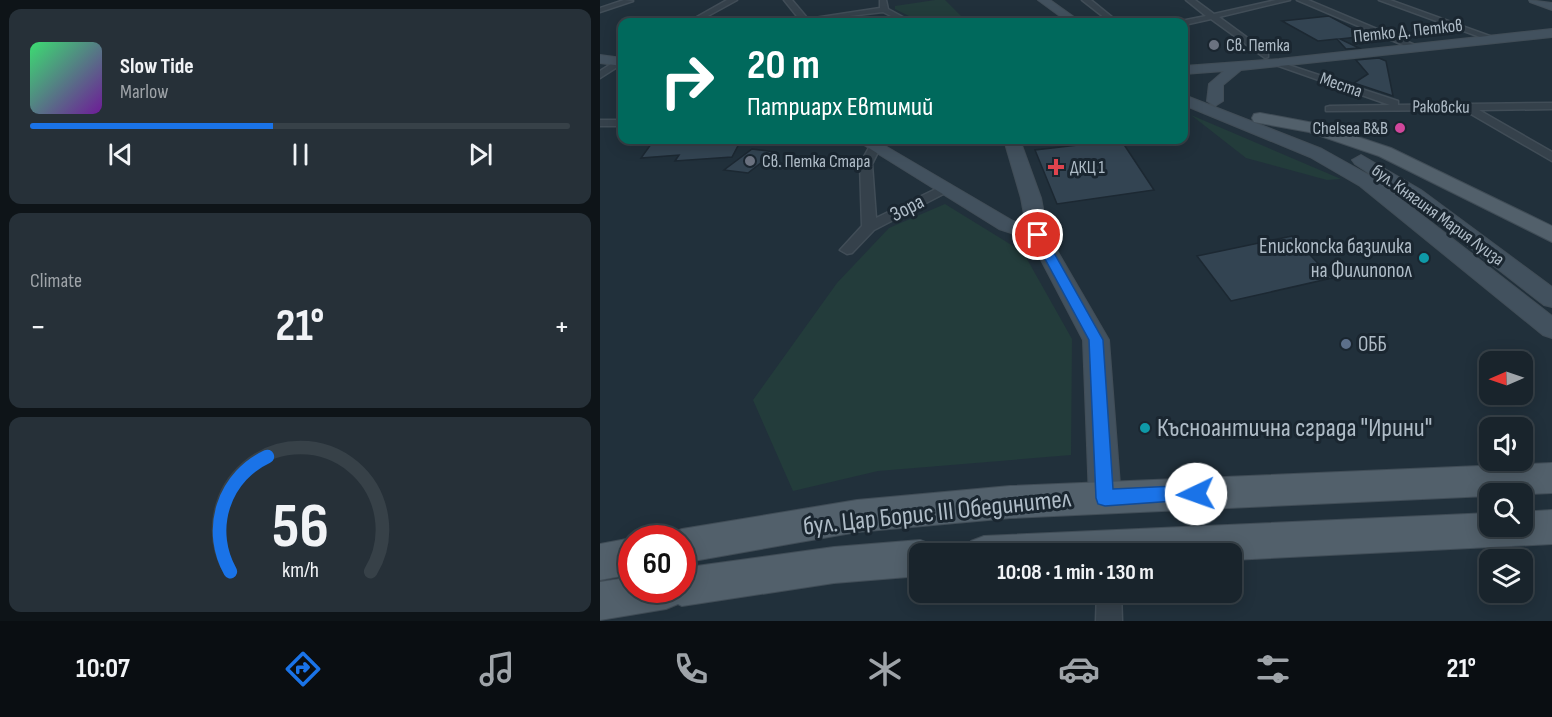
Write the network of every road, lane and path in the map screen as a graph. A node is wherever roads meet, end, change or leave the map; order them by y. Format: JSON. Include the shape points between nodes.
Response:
{"nodes":[{"id":1,"x":733,"y":0,"type":"edge"},
{"id":2,"x":788,"y":0,"type":"edge"},
{"id":3,"x":883,"y":0,"type":"edge"},
{"id":4,"x":1086,"y":0,"type":"edge"},
{"id":5,"x":1190,"y":0,"type":"edge"},
{"id":6,"x":1286,"y":0,"type":"edge"},
{"id":7,"x":1301,"y":0,"type":"edge"},
{"id":8,"x":1383,"y":0,"type":"edge"},
{"id":9,"x":1533,"y":0,"type":"edge"},
{"id":10,"x":629,"y":1,"type":"edge"},
{"id":11,"x":1038,"y":3,"type":"edge"},
{"id":12,"x":1552,"y":7,"type":"edge"},
{"id":13,"x":600,"y":10,"type":"edge"},
{"id":14,"x":884,"y":10,"type":"junction"},
{"id":15,"x":699,"y":18,"type":"edge"},
{"id":16,"x":802,"y":18,"type":"edge"},
{"id":17,"x":831,"y":18,"type":"edge"},
{"id":18,"x":900,"y":18,"type":"edge"},
{"id":19,"x":1053,"y":18,"type":"edge"},
{"id":20,"x":1067,"y":18,"type":"edge"},
{"id":21,"x":1109,"y":18,"type":"edge"},
{"id":22,"x":1215,"y":18,"type":"junction"},
{"id":23,"x":1188,"y":22,"type":"edge"},
{"id":24,"x":1552,"y":33,"type":"edge"},
{"id":25,"x":1494,"y":39,"type":"junction"},
{"id":26,"x":1418,"y":48,"type":"junction"},
{"id":27,"x":600,"y":59,"type":"edge"},
{"id":28,"x":618,"y":61,"type":"edge"},
{"id":29,"x":1270,"y":61,"type":"junction"},
{"id":30,"x":618,"y":64,"type":"edge"},
{"id":31,"x":1188,"y":70,"type":"edge"},
{"id":32,"x":1234,"y":70,"type":"junction"},
{"id":33,"x":600,"y":75,"type":"edge"},
{"id":34,"x":1188,"y":76,"type":"edge"},
{"id":35,"x":1188,"y":91,"type":"edge"},
{"id":36,"x":1215,"y":101,"type":"junction"},
{"id":37,"x":1552,"y":106,"type":"edge"},
{"id":38,"x":1404,"y":107,"type":"junction"},
{"id":39,"x":1467,"y":108,"type":"junction"},
{"id":40,"x":1330,"y":109,"type":"dead end"},
{"id":41,"x":1188,"y":113,"type":"edge"},
{"id":42,"x":1260,"y":118,"type":"junction"},
{"id":43,"x":600,"y":123,"type":"edge"},
{"id":44,"x":618,"y":123,"type":"edge"},
{"id":45,"x":618,"y":124,"type":"edge"},
{"id":46,"x":600,"y":130,"type":"edge"},
{"id":47,"x":869,"y":144,"type":"edge"},
{"id":48,"x":871,"y":144,"type":"edge"},
{"id":49,"x":1017,"y":144,"type":"edge"},
{"id":50,"x":1552,"y":157,"type":"edge"},
{"id":51,"x":945,"y":190,"type":"junction"},
{"id":52,"x":869,"y":227,"type":"junction"},
{"id":53,"x":1038,"y":235,"type":"junction"},
{"id":54,"x":1552,"y":235,"type":"edge"},
{"id":55,"x":846,"y":250,"type":"dead end"},
{"id":56,"x":1552,"y":299,"type":"edge"},
{"id":57,"x":1552,"y":329,"type":"edge"},
{"id":58,"x":1552,"y":478,"type":"edge"},
{"id":59,"x":1105,"y":498,"type":"junction"},
{"id":60,"x":1552,"y":527,"type":"edge"},
{"id":61,"x":1242,"y":543,"type":"edge"},
{"id":62,"x":696,"y":544,"type":"edge"},
{"id":63,"x":618,"y":559,"type":"edge"},
{"id":64,"x":909,"y":559,"type":"edge"},
{"id":65,"x":600,"y":562,"type":"edge"},
{"id":66,"x":696,"y":585,"type":"edge"},
{"id":67,"x":618,"y":598,"type":"edge"},
{"id":68,"x":600,"y":601,"type":"edge"},
{"id":69,"x":1109,"y":603,"type":"edge"},
{"id":70,"x":1109,"y":621,"type":"edge"}],
"edges":[{"from":1,"to":15,"type":"street"},
{"from":2,"to":16,"type":"street"},
{"from":3,"to":14,"type":"street"},
{"from":4,"to":21,"type":"street"},
{"from":5,"to":22,"type":"street","name":"Места"},
{"from":6,"to":22,"type":"street"},
{"from":7,"to":26,"type":"street"},
{"from":8,"to":25,"type":"street"},
{"from":9,"to":12,"type":"street"},
{"from":10,"to":13,"type":"street"},
{"from":11,"to":19,"type":"street"},
{"from":11,"to":20,"type":"street"},
{"from":14,"to":17,"type":"street"},
{"from":14,"to":18,"type":"street"},
{"from":22,"to":23,"type":"street"},
{"from":22,"to":29,"type":"street","name":"Места"},
{"from":24,"to":25,"type":"street","name":"Петко Д. Петков"},
{"from":25,"to":26,"type":"street","name":"Петко Д. Петков"},
{"from":26,"to":29,"type":"street","name":"Петко Д. Петков"},
{"from":27,"to":28,"type":"street"},
{"from":29,"to":31,"type":"street","name":"Петко Д. Петков"},
{"from":29,"to":32,"type":"street","name":"Петко Д. Петков"},
{"from":29,"to":38,"type":"street","name":"Места"},
{"from":30,"to":33,"type":"street"},
{"from":32,"to":34,"type":"street","name":"Петко Д. Петков"},
{"from":32,"to":36,"type":"street","via":[[1216,84]]},
{"from":35,"to":36,"type":"street","name":"бул. Княгиня Мария Луиза"},
{"from":36,"to":42,"type":"street","name":"бул. Княгиня Мария Луиза"},
{"from":37,"to":39,"type":"street","name":"Раковски"},
{"from":38,"to":39,"type":"street","name":"Раковски"},
{"from":38,"to":40,"type":"street","name":"Раковски"},
{"from":39,"to":50,"type":"street"},
{"from":41,"to":57,"type":"street","name":"бул. Княгиня Мария Луиза","via":[[1316,153],[1367,182]]},
{"from":42,"to":54,"type":"main road","via":[[1313,128],[1385,152]]},
{"from":42,"to":56,"type":"street","name":"бул. Княгиня Мария Луиза","via":[[1332,146],[1382,172]]},
{"from":43,"to":44,"type":"street"},
{"from":45,"to":46,"type":"street"},
{"from":47,"to":52,"type":"street"},
{"from":48,"to":51,"type":"street"},
{"from":49,"to":53,"type":"street"},
{"from":51,"to":52,"type":"street","name":"Зора"},
{"from":51,"to":53,"type":"street","via":[[1006,225]]},
{"from":52,"to":55,"type":"street","name":"Зора"},
{"from":53,"to":59,"type":"street","via":[[1096,340]]},
{"from":58,"to":59,"type":"main road","name":"бул. Цар Борис III Обединител"},
{"from":59,"to":62,"type":"main road","name":"бул. Цар Борис III Обединител","via":[[857,516]]},
{"from":60,"to":61,"type":"main road","name":"бул. Цар Борис III Обединител"},
{"from":63,"to":65,"type":"main road"},
{"from":64,"to":66,"type":"main road","name":"бул. Цар Борис III Обединител","via":[[834,565]]},
{"from":67,"to":68,"type":"main road"},
{"from":69,"to":70,"type":"street"}]}
